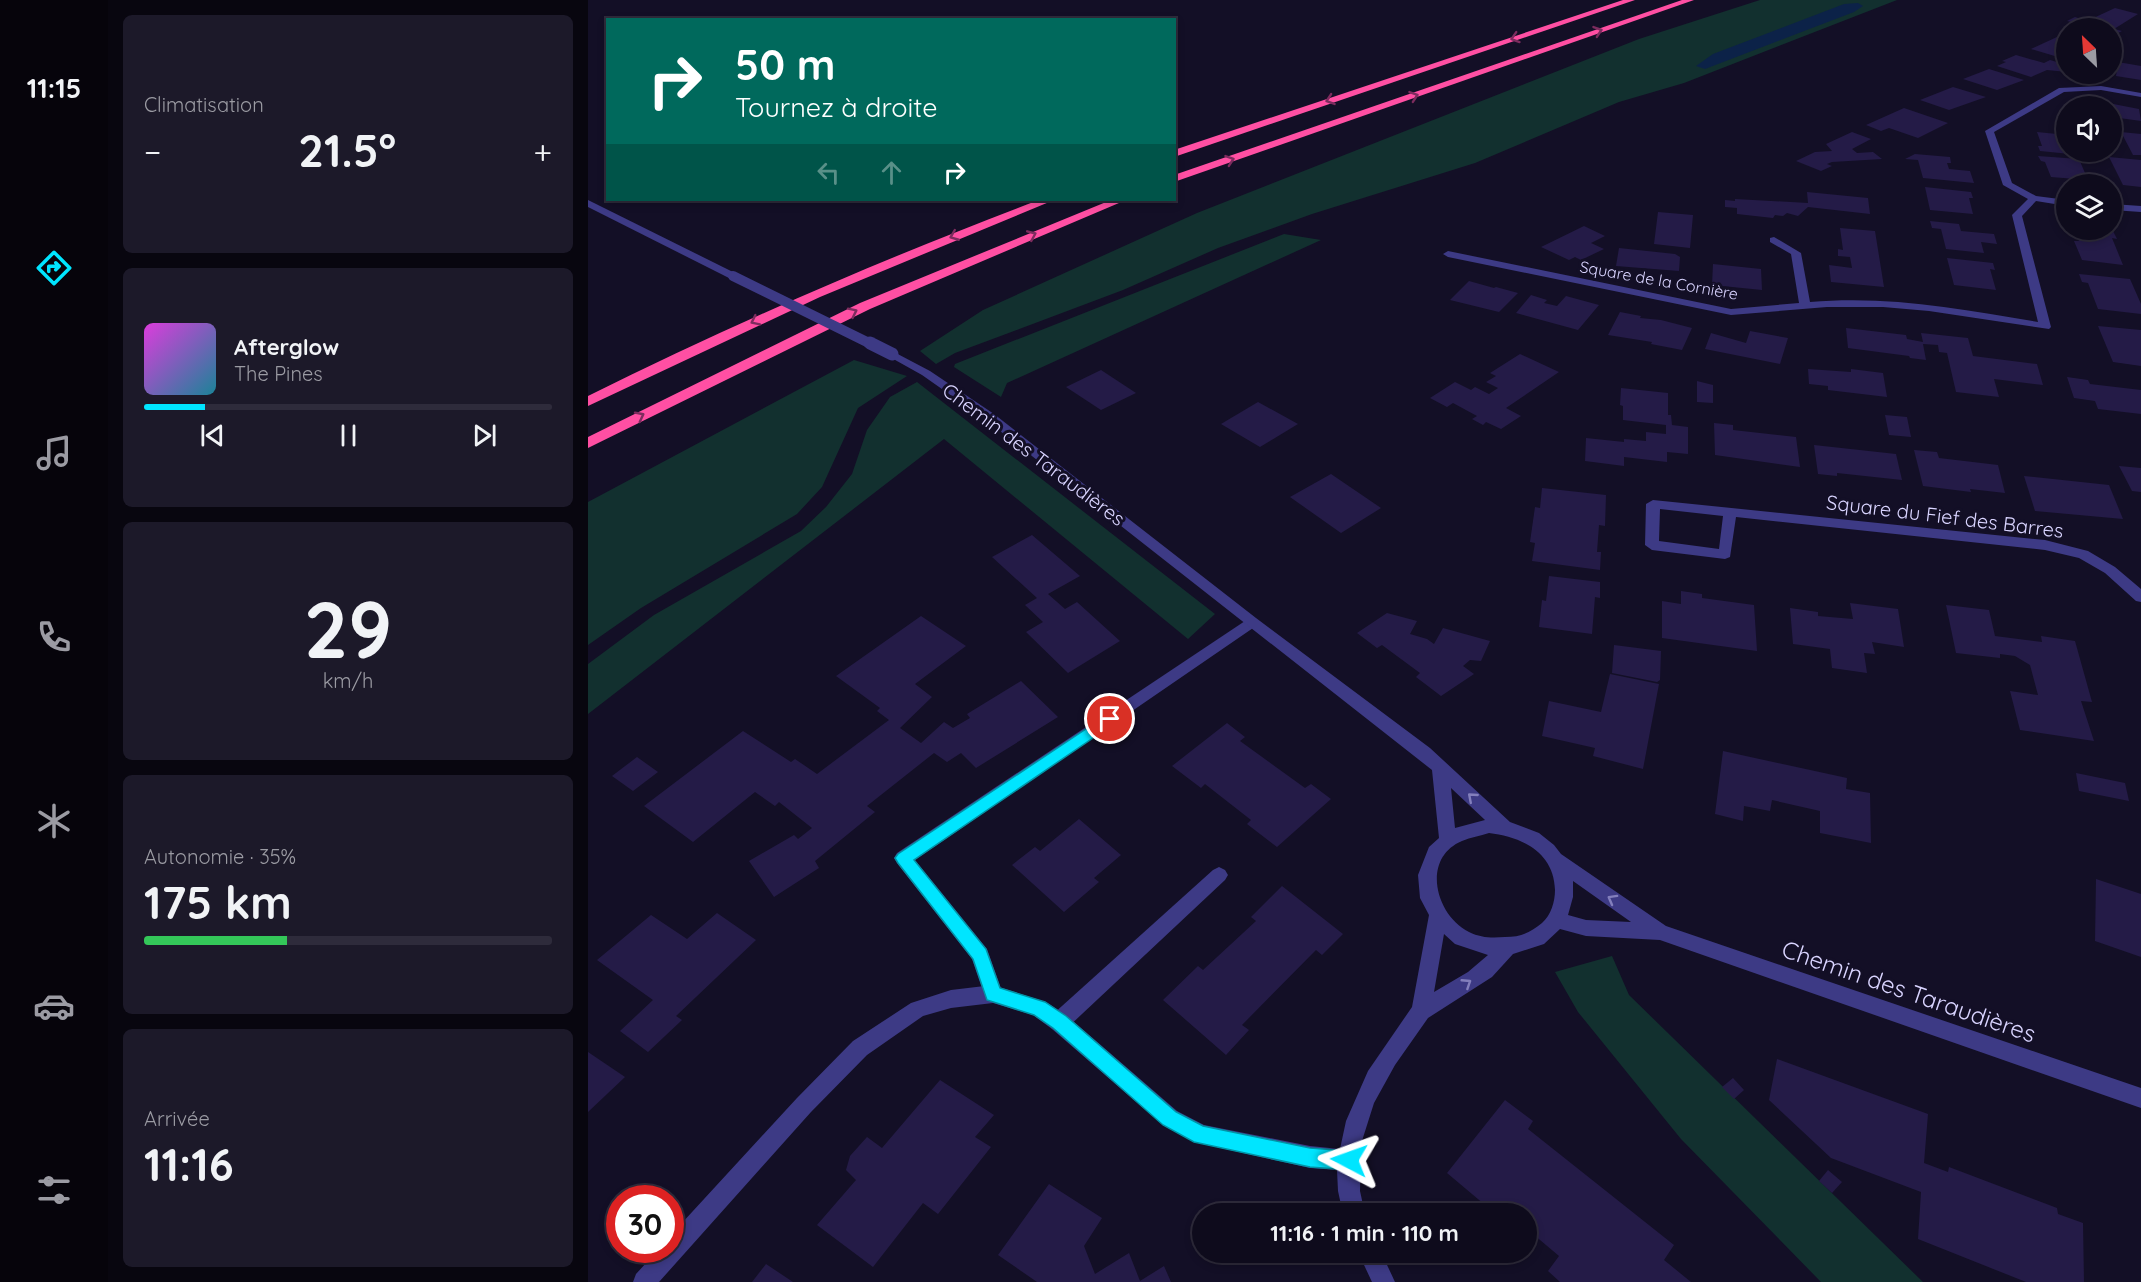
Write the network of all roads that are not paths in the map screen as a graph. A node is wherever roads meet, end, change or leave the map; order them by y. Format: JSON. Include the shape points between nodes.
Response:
{"nodes":[{"id":1,"x":1631,"y":0,"type":"edge"},
{"id":2,"x":1690,"y":0,"type":"edge"},
{"id":3,"x":2141,"y":95,"type":"edge"},
{"id":4,"x":1176,"y":153,"type":"edge"},
{"id":5,"x":1176,"y":178,"type":"edge"},
{"id":6,"x":2034,"y":198,"type":"junction"},
{"id":7,"x":1045,"y":201,"type":"edge"},
{"id":8,"x":1118,"y":201,"type":"edge"},
{"id":9,"x":2056,"y":201,"type":"edge"},
{"id":10,"x":588,"y":203,"type":"edge"},
{"id":11,"x":2122,"y":208,"type":"edge"},
{"id":12,"x":2141,"y":209,"type":"edge"},
{"id":13,"x":1774,"y":240,"type":"dead end"},
{"id":14,"x":1448,"y":254,"type":"dead end"},
{"id":15,"x":1805,"y":305,"type":"junction"},
{"id":16,"x":588,"y":402,"type":"edge"},
{"id":17,"x":588,"y":443,"type":"edge"},
{"id":18,"x":1730,"y":512,"type":"junction"},
{"id":19,"x":2141,"y":597,"type":"edge"},
{"id":20,"x":1251,"y":622,"type":"junction"},
{"id":21,"x":1440,"y":769,"type":"junction"},
{"id":22,"x":1504,"y":827,"type":"junction"},
{"id":23,"x":1448,"y":839,"type":"junction"},
{"id":24,"x":1557,"y":860,"type":"junction"},
{"id":25,"x":1219,"y":875,"type":"dead end"},
{"id":26,"x":1437,"y":917,"type":"junction"},
{"id":27,"x":1557,"y":920,"type":"junction"},
{"id":28,"x":1660,"y":932,"type":"junction"},
{"id":29,"x":1507,"y":947,"type":"junction"},
{"id":30,"x":993,"y":994,"type":"junction"},
{"id":31,"x":1420,"y":1013,"type":"junction"},
{"id":32,"x":1059,"y":1022,"type":"junction"},
{"id":33,"x":2141,"y":1098,"type":"edge"},
{"id":34,"x":1349,"y":1160,"type":"junction"},
{"id":35,"x":1352,"y":1203,"type":"edge"},
{"id":36,"x":1374,"y":1263,"type":"edge"},
{"id":37,"x":644,"y":1282,"type":"edge"},
{"id":38,"x":1383,"y":1282,"type":"edge"}],
"edges":[{"from":1,"to":4,"type":"highway","one_way":true},
{"from":5,"to":2,"type":"highway","one_way":true},
{"from":3,"to":6,"type":"street","via":[[2101,88],[2062,90],[1989,131],[2008,185]]},
{"from":6,"to":9,"type":"street"},
{"from":6,"to":15,"type":"street","name":"Square de la Cornière","via":[[2017,216],[2045,327],[1943,309],[1859,303]]},
{"from":7,"to":16,"type":"highway","one_way":true,"via":[[772,313]]},
{"from":17,"to":8,"type":"highway","one_way":true,"via":[[866,306]]},
{"from":10,"to":20,"type":"street","name":"Chemin des Taraudières","bridge":true,"via":[[926,373],[990,417]]},
{"from":11,"to":12,"type":"street"},
{"from":13,"to":15,"type":"street","via":[[1796,254]]},
{"from":14,"to":15,"type":"street","name":"Square de la Cornière","via":[[1731,312],[1774,311]]},
{"from":18,"to":18,"type":"street","name":"Square du Fief des Barres","via":[[1653,504],[1652,545],[1725,554]]},
{"from":18,"to":19,"type":"street","name":"Square du Fief des Barres","via":[[2045,545],[2083,554],[2110,570]]},
{"from":20,"to":21,"type":"street","name":"Chemin des Taraudières"},
{"from":20,"to":30,"type":"street","via":[[903,858],[980,955]]},
{"from":22,"to":21,"type":"street","name":"Chemin des Taraudières","one_way":true},
{"from":21,"to":23,"type":"street"},
{"from":22,"to":23,"type":"street","via":[[1474,828]]},
{"from":22,"to":24,"type":"street","via":[[1534,838]]},
{"from":23,"to":26,"type":"street","via":[[1433,855],[1425,874],[1426,890]]},
{"from":24,"to":27,"type":"street","via":[[1566,890]]},
{"from":28,"to":24,"type":"street","name":"Chemin des Taraudières","one_way":true},
{"from":25,"to":32,"type":"street"},
{"from":26,"to":29,"type":"street","via":[[1464,939]]},
{"from":26,"to":31,"type":"street"},
{"from":27,"to":28,"type":"street","name":"Chemin des Taraudières","via":[[1586,928]]},
{"from":27,"to":29,"type":"street","via":[[1537,939]]},
{"from":28,"to":33,"type":"street","name":"Chemin des Taraudières"},
{"from":31,"to":29,"type":"street","one_way":true,"via":[[1484,972]]},
{"from":30,"to":32,"type":"street","via":[[1039,1008]]},
{"from":30,"to":37,"type":"street","via":[[951,999],[918,1009],[860,1048]]},
{"from":31,"to":34,"type":"street","via":[[1390,1053],[1364,1099],[1353,1131]]},
{"from":32,"to":34,"type":"street","via":[[1170,1118],[1201,1135],[1310,1157]]},
{"from":34,"to":35,"type":"street"},
{"from":36,"to":38,"type":"street"}]}
